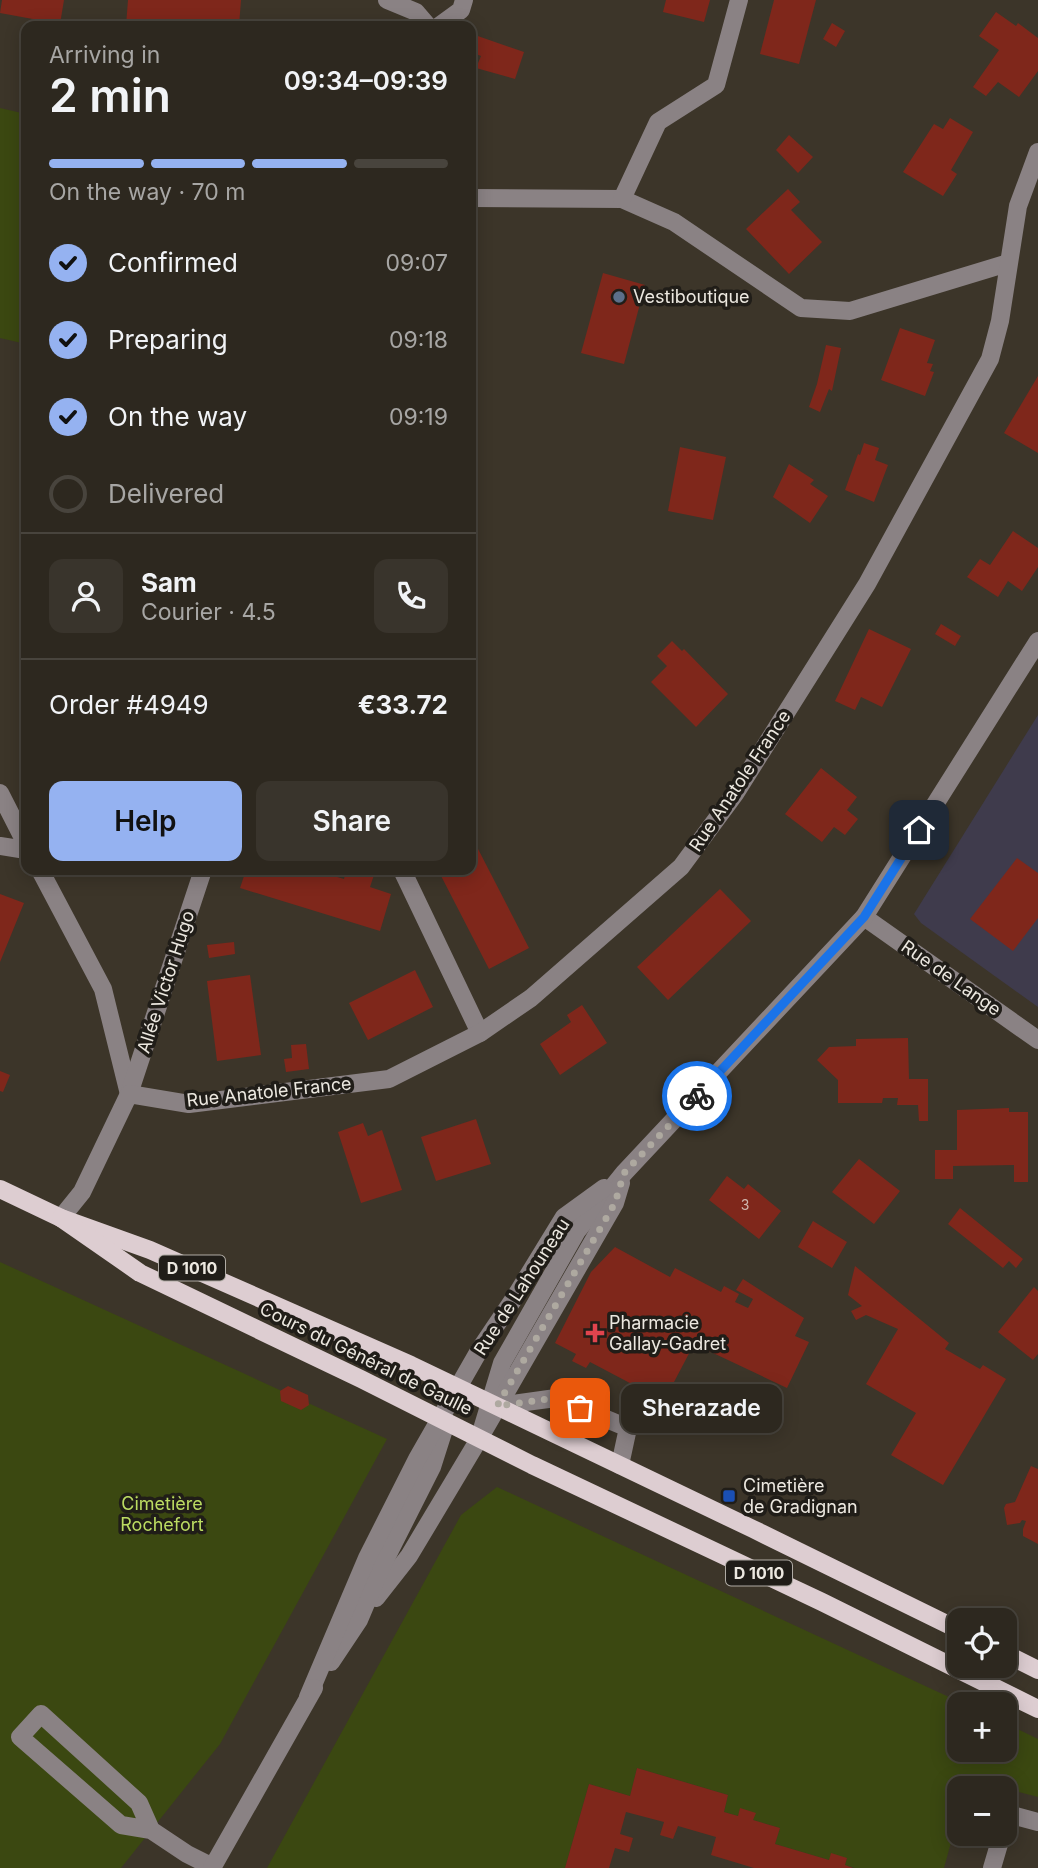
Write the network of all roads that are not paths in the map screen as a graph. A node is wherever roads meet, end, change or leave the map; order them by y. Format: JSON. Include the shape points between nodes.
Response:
{"nodes":[{"id":1,"x":387,"y":0,"type":"edge"},
{"id":2,"x":464,"y":0,"type":"edge"},
{"id":3,"x":739,"y":0,"type":"edge"},
{"id":4,"x":424,"y":21,"type":"edge"},
{"id":5,"x":446,"y":21,"type":"edge"},
{"id":6,"x":1038,"y":152,"type":"edge"},
{"id":7,"x":476,"y":198,"type":"edge"},
{"id":8,"x":622,"y":199,"type":"junction"},
{"id":9,"x":1008,"y":263,"type":"junction"},
{"id":10,"x":1038,"y":641,"type":"edge"},
{"id":11,"x":0,"y":793,"type":"edge"},
{"id":12,"x":21,"y":834,"type":"edge"},
{"id":13,"x":0,"y":846,"type":"edge"},
{"id":14,"x":21,"y":849,"type":"edge"},
{"id":15,"x":43,"y":875,"type":"edge"},
{"id":16,"x":201,"y":875,"type":"edge"},
{"id":17,"x":404,"y":875,"type":"edge"},
{"id":18,"x":864,"y":917,"type":"junction"},
{"id":19,"x":480,"y":1033,"type":"junction"},
{"id":20,"x":1038,"y":1040,"type":"edge"},
{"id":21,"x":129,"y":1094,"type":"junction"},
{"id":22,"x":624,"y":1173,"type":"junction"},
{"id":23,"x":0,"y":1189,"type":"edge"},
{"id":24,"x":61,"y":1218,"type":"junction"},
{"id":25,"x":458,"y":1387,"type":"junction"},
{"id":26,"x":494,"y":1405,"type":"junction"},
{"id":27,"x":443,"y":1420,"type":"junction"},
{"id":28,"x":479,"y":1438,"type":"junction"},
{"id":29,"x":424,"y":1463,"type":"junction"},
{"id":30,"x":620,"y":1465,"type":"junction"},
{"id":31,"x":359,"y":1620,"type":"junction"},
{"id":32,"x":947,"y":1624,"type":"edge"},
{"id":33,"x":1017,"y":1660,"type":"edge"},
{"id":34,"x":1038,"y":1670,"type":"edge"},
{"id":35,"x":308,"y":1697,"type":"junction"},
{"id":36,"x":1038,"y":1709,"type":"edge"},
{"id":37,"x":1017,"y":1816,"type":"edge"},
{"id":38,"x":1038,"y":1822,"type":"edge"},
{"id":39,"x":152,"y":1830,"type":"junction"},
{"id":40,"x":998,"y":1846,"type":"edge"},
{"id":41,"x":212,"y":1868,"type":"edge"},
{"id":42,"x":992,"y":1868,"type":"edge"}],
"edges":[{"from":1,"to":4,"type":"street","via":[[416,12]]},
{"from":2,"to":5,"type":"street","via":[[461,10]]},
{"from":3,"to":8,"type":"street","via":[[716,85],[658,122]]},
{"from":6,"to":9,"type":"street","name":"Rue Anatole France","via":[[1018,206]]},
{"from":7,"to":8,"type":"street"},
{"from":8,"to":9,"type":"street","via":[[674,222],[801,308],[850,311]]},
{"from":9,"to":19,"type":"street","name":"Rue Anatole France","via":[[990,359],[867,584],[735,794],[681,867],[531,998]]},
{"from":10,"to":18,"type":"street","name":"Rue de Lahouneau"},
{"from":11,"to":12,"type":"street"},
{"from":13,"to":14,"type":"street"},
{"from":15,"to":21,"type":"street","via":[[103,989]]},
{"from":16,"to":21,"type":"street","name":"Allée Victor Hugo"},
{"from":17,"to":19,"type":"street"},
{"from":18,"to":20,"type":"street","name":"Rue de Lange"},
{"from":18,"to":22,"type":"street","name":"Rue de Lahouneau"},
{"from":19,"to":21,"type":"street","name":"Rue Anatole France","via":[[389,1079],[189,1104]]},
{"from":21,"to":24,"type":"street","via":[[82,1192]]},
{"from":22,"to":25,"type":"street","name":"Rue de Lahouneau","via":[[564,1217]]},
{"from":22,"to":26,"type":"street","name":"Rue de Lahouneau","via":[[615,1203]]},
{"from":23,"to":24,"type":"main road","name":"Cours du Général de Gaulle","number":"D 1010"},
{"from":24,"to":25,"type":"main road","name":"Cours du Général de Gaulle","number":"D 1010","via":[[150,1250]]},
{"from":24,"to":27,"type":"main road","name":"Cours du Général de Gaulle","number":"D 1010","via":[[140,1273]]},
{"from":25,"to":26,"type":"main road","name":"Cours du Général de Gaulle","number":"D 1010"},
{"from":25,"to":27,"type":"street","name":"Rue de Lahouneau"},
{"from":26,"to":28,"type":"street","name":"Rue de Lahouneau"},
{"from":26,"to":30,"type":"main road","name":"Cours du Général de Gaulle","number":"D 1010"},
{"from":26,"to":30,"type":"street","via":[[556,1398],[628,1428]]},
{"from":27,"to":28,"type":"main road","name":"Cours du Général de Gaulle","number":"D 1010"},
{"from":27,"to":29,"type":"street","name":"Rue de Lahouneau"},
{"from":28,"to":31,"type":"street","name":"Rue de Lahouneau","via":[[409,1556]]},
{"from":28,"to":36,"type":"main road","name":"Cours du Général de Gaulle","number":"D 1010"},
{"from":29,"to":31,"type":"street"},
{"from":29,"to":35,"type":"street","via":[[367,1558]]},
{"from":30,"to":32,"type":"main road","name":"Cours du Général de Gaulle","number":"D 1010"},
{"from":31,"to":35,"type":"street"},
{"from":33,"to":34,"type":"main road"},
{"from":35,"to":41,"type":"street"},
{"from":37,"to":38,"type":"street"},
{"from":39,"to":39,"type":"street","via":[[139,1803],[41,1714],[20,1737],[121,1825]]},
{"from":39,"to":41,"type":"street"},
{"from":40,"to":42,"type":"street"}]}
